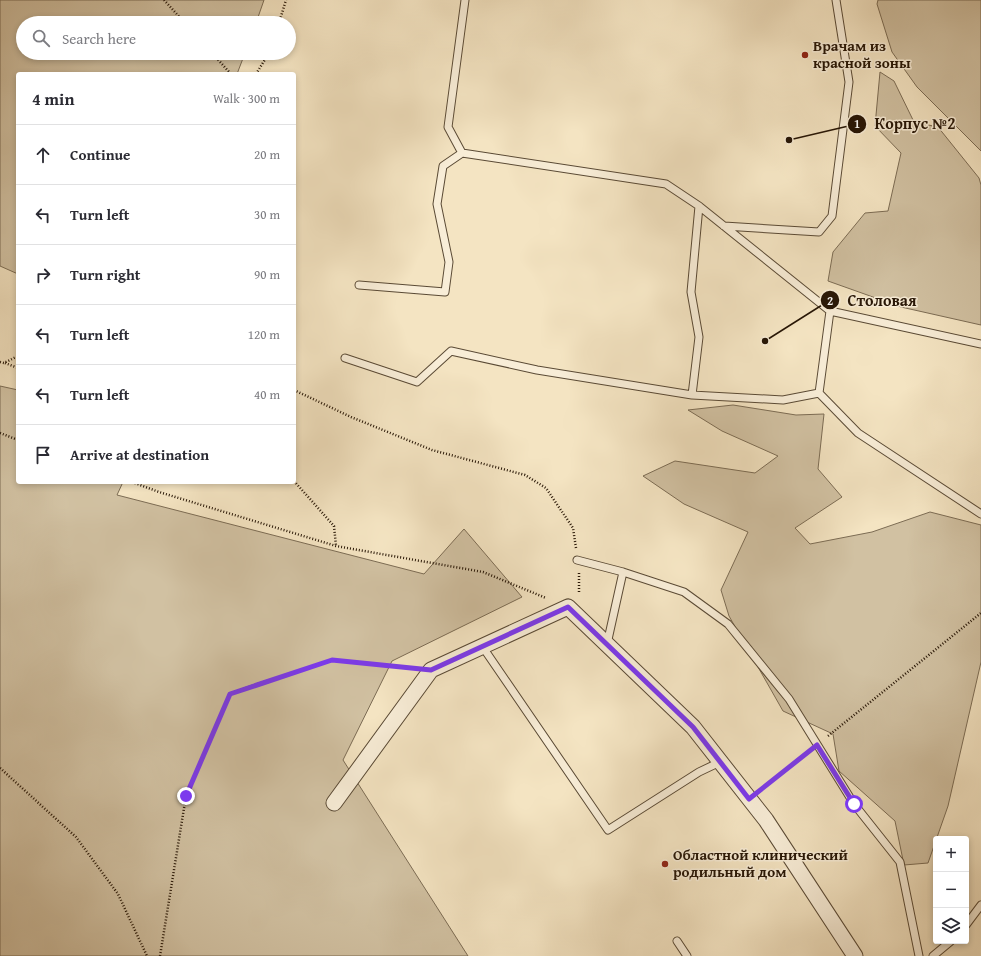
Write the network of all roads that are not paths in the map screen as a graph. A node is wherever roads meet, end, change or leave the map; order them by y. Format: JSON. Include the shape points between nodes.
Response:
{"nodes":[{"id":1,"x":465,"y":0,"type":"edge"},
{"id":2,"x":836,"y":0,"type":"edge"},
{"id":3,"x":462,"y":153,"type":"junction"},
{"id":4,"x":699,"y":206,"type":"junction"},
{"id":5,"x":724,"y":226,"type":"junction"},
{"id":6,"x":358,"y":285,"type":"dead end"},
{"id":7,"x":830,"y":311,"type":"junction"},
{"id":8,"x":981,"y":344,"type":"edge"},
{"id":9,"x":345,"y":358,"type":"dead end"},
{"id":10,"x":819,"y":394,"type":"junction"},
{"id":11,"x":692,"y":395,"type":"junction"},
{"id":12,"x":981,"y":514,"type":"edge"},
{"id":13,"x":578,"y":560,"type":"road end"},
{"id":14,"x":623,"y":572,"type":"junction"},
{"id":15,"x":607,"y":644,"type":"junction"},
{"id":16,"x":481,"y":646,"type":"junction"},
{"id":17,"x":720,"y":762,"type":"junction"},
{"id":18,"x":334,"y":803,"type":"dead end"},
{"id":19,"x":981,"y":905,"type":"edge"},
{"id":20,"x":969,"y":921,"type":"edge"},
{"id":21,"x":677,"y":941,"type":"dead end"},
{"id":22,"x":947,"y":944,"type":"edge"},
{"id":23,"x":686,"y":956,"type":"edge"},
{"id":24,"x":855,"y":956,"type":"edge"},
{"id":25,"x":919,"y":956,"type":"edge"},
{"id":26,"x":933,"y":956,"type":"edge"}],
"edges":[{"from":1,"to":3,"type":"lane","via":[[448,127]]},
{"from":2,"to":5,"type":"lane","via":[[849,82],[832,216],[819,232]]},
{"from":3,"to":4,"type":"lane","via":[[666,184]]},
{"from":3,"to":6,"type":"lane","via":[[443,166],[437,204],[449,262],[445,292]]},
{"from":4,"to":5,"type":"lane"},
{"from":4,"to":11,"type":"lane","via":[[690,292],[699,337]]},
{"from":5,"to":7,"type":"lane"},
{"from":7,"to":8,"type":"lane"},
{"from":7,"to":10,"type":"lane"},
{"from":9,"to":11,"type":"lane","via":[[417,382],[451,351],[536,370]]},
{"from":10,"to":11,"type":"lane","via":[[783,400]]},
{"from":10,"to":12,"type":"lane","via":[[858,433]]},
{"from":13,"to":14,"type":"lane"},
{"from":14,"to":15,"type":"lane"},
{"from":14,"to":25,"type":"lane","via":[[684,592],[728,624],[789,699],[854,804],[900,862]]},
{"from":15,"to":16,"type":"street","via":[[568,607]]},
{"from":15,"to":17,"type":"street","via":[[693,727]]},
{"from":16,"to":17,"type":"lane","via":[[608,830],[699,772]]},
{"from":16,"to":18,"type":"street","via":[[431,670]]},
{"from":17,"to":24,"type":"street","via":[[766,820]]},
{"from":19,"to":20,"type":"lane"},
{"from":21,"to":23,"type":"lane"},
{"from":22,"to":26,"type":"lane"}]}
